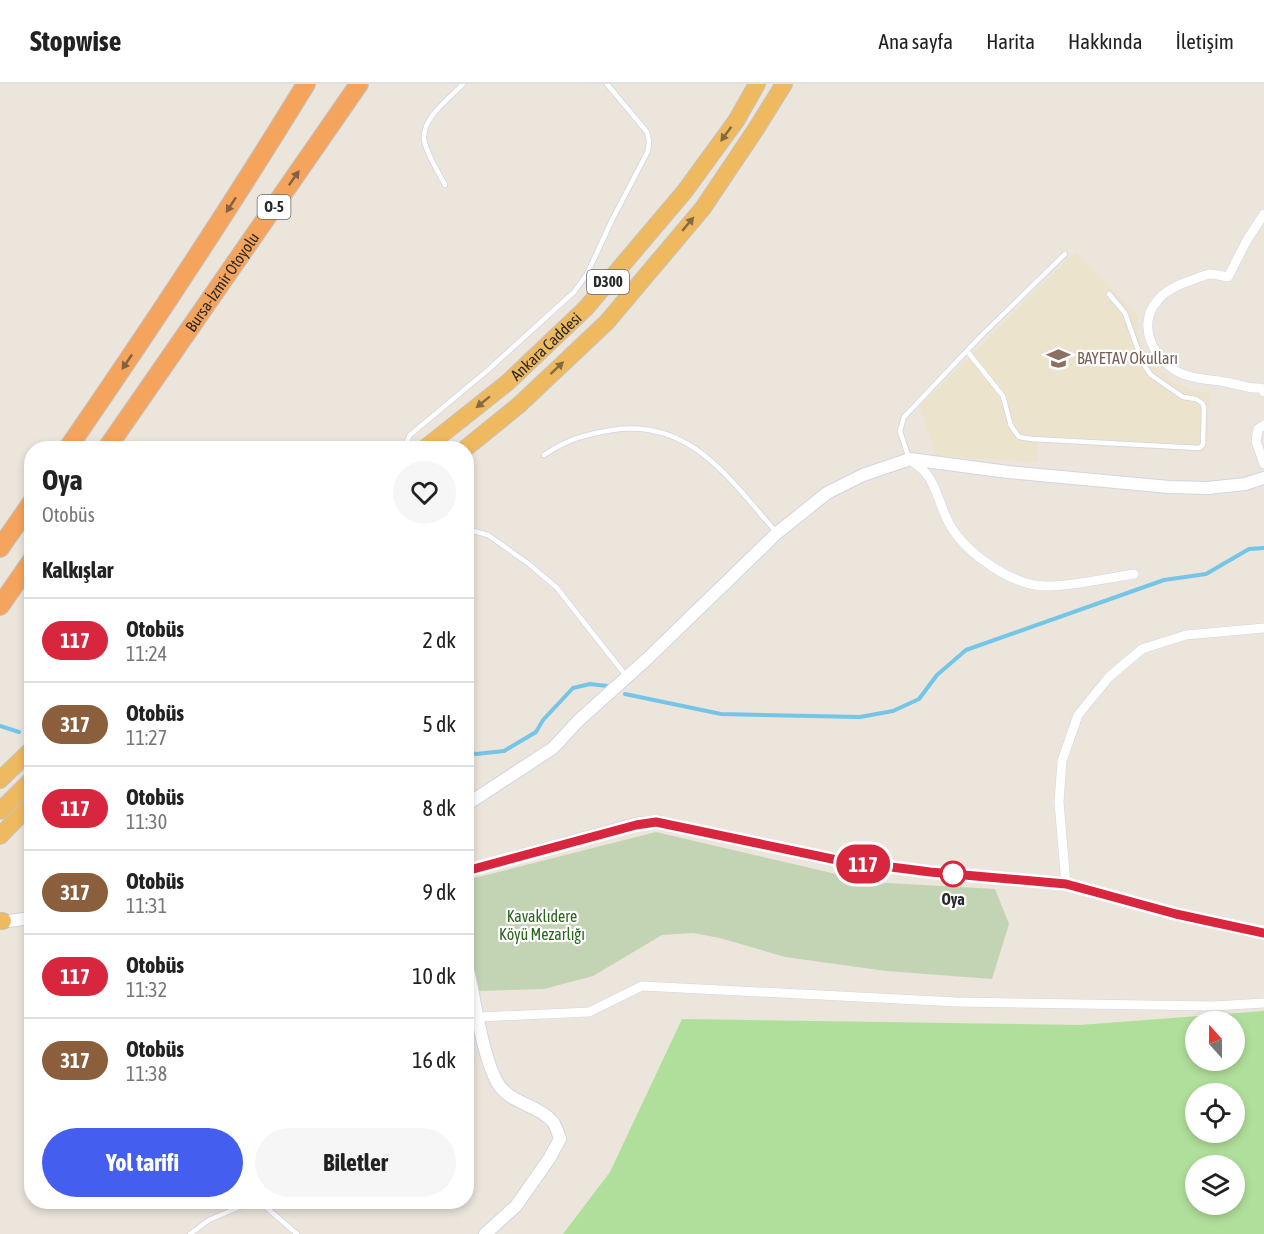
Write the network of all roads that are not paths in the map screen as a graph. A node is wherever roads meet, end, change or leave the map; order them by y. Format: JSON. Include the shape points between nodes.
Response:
{"nodes":[{"id":1,"x":306,"y":84,"type":"edge"},
{"id":2,"x":359,"y":84,"type":"edge"},
{"id":3,"x":463,"y":84,"type":"edge"},
{"id":4,"x":607,"y":84,"type":"edge"},
{"id":5,"x":757,"y":84,"type":"edge"},
{"id":6,"x":784,"y":84,"type":"edge"},
{"id":7,"x":446,"y":185,"type":"dead end"},
{"id":8,"x":1264,"y":214,"type":"edge"},
{"id":9,"x":1065,"y":254,"type":"dead end"},
{"id":10,"x":1109,"y":294,"type":"dead end"},
{"id":11,"x":967,"y":351,"type":"junction"},
{"id":12,"x":1264,"y":392,"type":"edge"},
{"id":13,"x":1264,"y":425,"type":"edge"},
{"id":14,"x":73,"y":441,"type":"edge"},
{"id":15,"x":112,"y":441,"type":"edge"},
{"id":16,"x":407,"y":441,"type":"edge"},
{"id":17,"x":434,"y":441,"type":"edge"},
{"id":18,"x":474,"y":442,"type":"edge"},
{"id":19,"x":544,"y":455,"type":"dead end"},
{"id":20,"x":910,"y":459,"type":"junction"},
{"id":21,"x":1264,"y":464,"type":"edge"},
{"id":22,"x":1264,"y":478,"type":"edge"},
{"id":23,"x":24,"y":514,"type":"edge"},
{"id":24,"x":474,"y":531,"type":"edge"},
{"id":25,"x":777,"y":533,"type":"junction"},
{"id":26,"x":0,"y":548,"type":"edge"},
{"id":27,"x":24,"y":572,"type":"edge"},
{"id":28,"x":1134,"y":574,"type":"dead end"},
{"id":29,"x":0,"y":606,"type":"edge"},
{"id":30,"x":1264,"y":628,"type":"edge"},
{"id":31,"x":627,"y":677,"type":"junction"},
{"id":32,"x":24,"y":757,"type":"edge"},
{"id":33,"x":0,"y":780,"type":"edge"},
{"id":34,"x":24,"y":787,"type":"edge"},
{"id":35,"x":474,"y":800,"type":"edge"},
{"id":36,"x":0,"y":811,"type":"edge"},
{"id":37,"x":24,"y":811,"type":"edge"},
{"id":38,"x":0,"y":836,"type":"edge"},
{"id":39,"x":474,"y":869,"type":"edge"},
{"id":40,"x":1066,"y":884,"type":"junction"},
{"id":41,"x":24,"y":919,"type":"edge"},
{"id":42,"x":1,"y":921,"type":"edge"},
{"id":43,"x":1264,"y":933,"type":"edge"},
{"id":44,"x":474,"y":996,"type":"edge"},
{"id":45,"x":1264,"y":1003,"type":"edge"},
{"id":46,"x":479,"y":1017,"type":"junction"},
{"id":47,"x":235,"y":1209,"type":"edge"},
{"id":48,"x":268,"y":1209,"type":"edge"},
{"id":49,"x":190,"y":1234,"type":"edge"},
{"id":50,"x":297,"y":1234,"type":"edge"},
{"id":51,"x":485,"y":1234,"type":"edge"}],
"edges":[{"from":1,"to":14,"type":"highway","name":"Bursa-İzmir Otoyolu","number":"O-5","one_way":true,"via":[[160,314]]},
{"from":15,"to":2,"type":"highway","name":"Bursa-İzmir Otoyolu","number":"O-5","one_way":true},
{"from":3,"to":7,"type":"lane","via":[[434,113],[424,137]]},
{"from":4,"to":16,"type":"lane","via":[[646,132],[648,151],[587,274],[574,292]]},
{"from":5,"to":17,"type":"highway","name":"Ankara Caddesi","number":"D300","one_way":true,"via":[[736,121],[685,190],[586,308],[507,382]]},
{"from":18,"to":6,"type":"highway","name":"Ankara Caddesi","number":"D300","one_way":true,"via":[[607,322],[703,208]]},
{"from":8,"to":12,"type":"street","via":[[1228,277],[1210,274],[1179,284],[1157,300],[1148,316],[1151,344],[1161,360],[1179,372],[1204,380],[1261,388]]},
{"from":9,"to":11,"type":"lane"},
{"from":10,"to":11,"type":"lane","via":[[1125,313],[1151,375],[1183,397],[1202,403],[1203,444],[1199,448],[1019,437],[1011,426],[1003,396]]},
{"from":11,"to":20,"type":"lane","via":[[904,417],[900,431]]},
{"from":13,"to":21,"type":"street","via":[[1258,429],[1256,441]]},
{"from":19,"to":25,"type":"lane","via":[[564,441],[591,433],[632,427],[664,432],[710,459]]},
{"from":20,"to":22,"type":"street","via":[[1169,486],[1208,488]]},
{"from":20,"to":25,"type":"street","via":[[863,475],[827,493]]},
{"from":20,"to":28,"type":"street","via":[[930,479],[949,524],[963,544],[1001,572],[1046,586]]},
{"from":23,"to":26,"type":"highway"},
{"from":24,"to":31,"type":"lane","via":[[488,535],[557,588]]},
{"from":25,"to":31,"type":"street"},
{"from":27,"to":29,"type":"highway"},
{"from":30,"to":40,"type":"street","via":[[1186,635],[1142,649],[1109,677],[1084,707],[1062,761],[1059,802]]},
{"from":31,"to":35,"type":"street","via":[[553,748]]},
{"from":32,"to":33,"type":"highway"},
{"from":34,"to":36,"type":"highway"},
{"from":37,"to":38,"type":"highway"},
{"from":39,"to":40,"type":"street","via":[[656,822],[837,860]]},
{"from":40,"to":43,"type":"street"},
{"from":41,"to":42,"type":"street"},
{"from":44,"to":46,"type":"street"},
{"from":45,"to":46,"type":"street","via":[[1213,1006],[957,1002],[642,986],[589,1012]]},
{"from":46,"to":51,"type":"street","via":[[497,1083],[510,1096],[542,1112],[554,1123],[560,1139],[516,1206]]},
{"from":47,"to":49,"type":"lane"},
{"from":48,"to":50,"type":"lane"}]}
